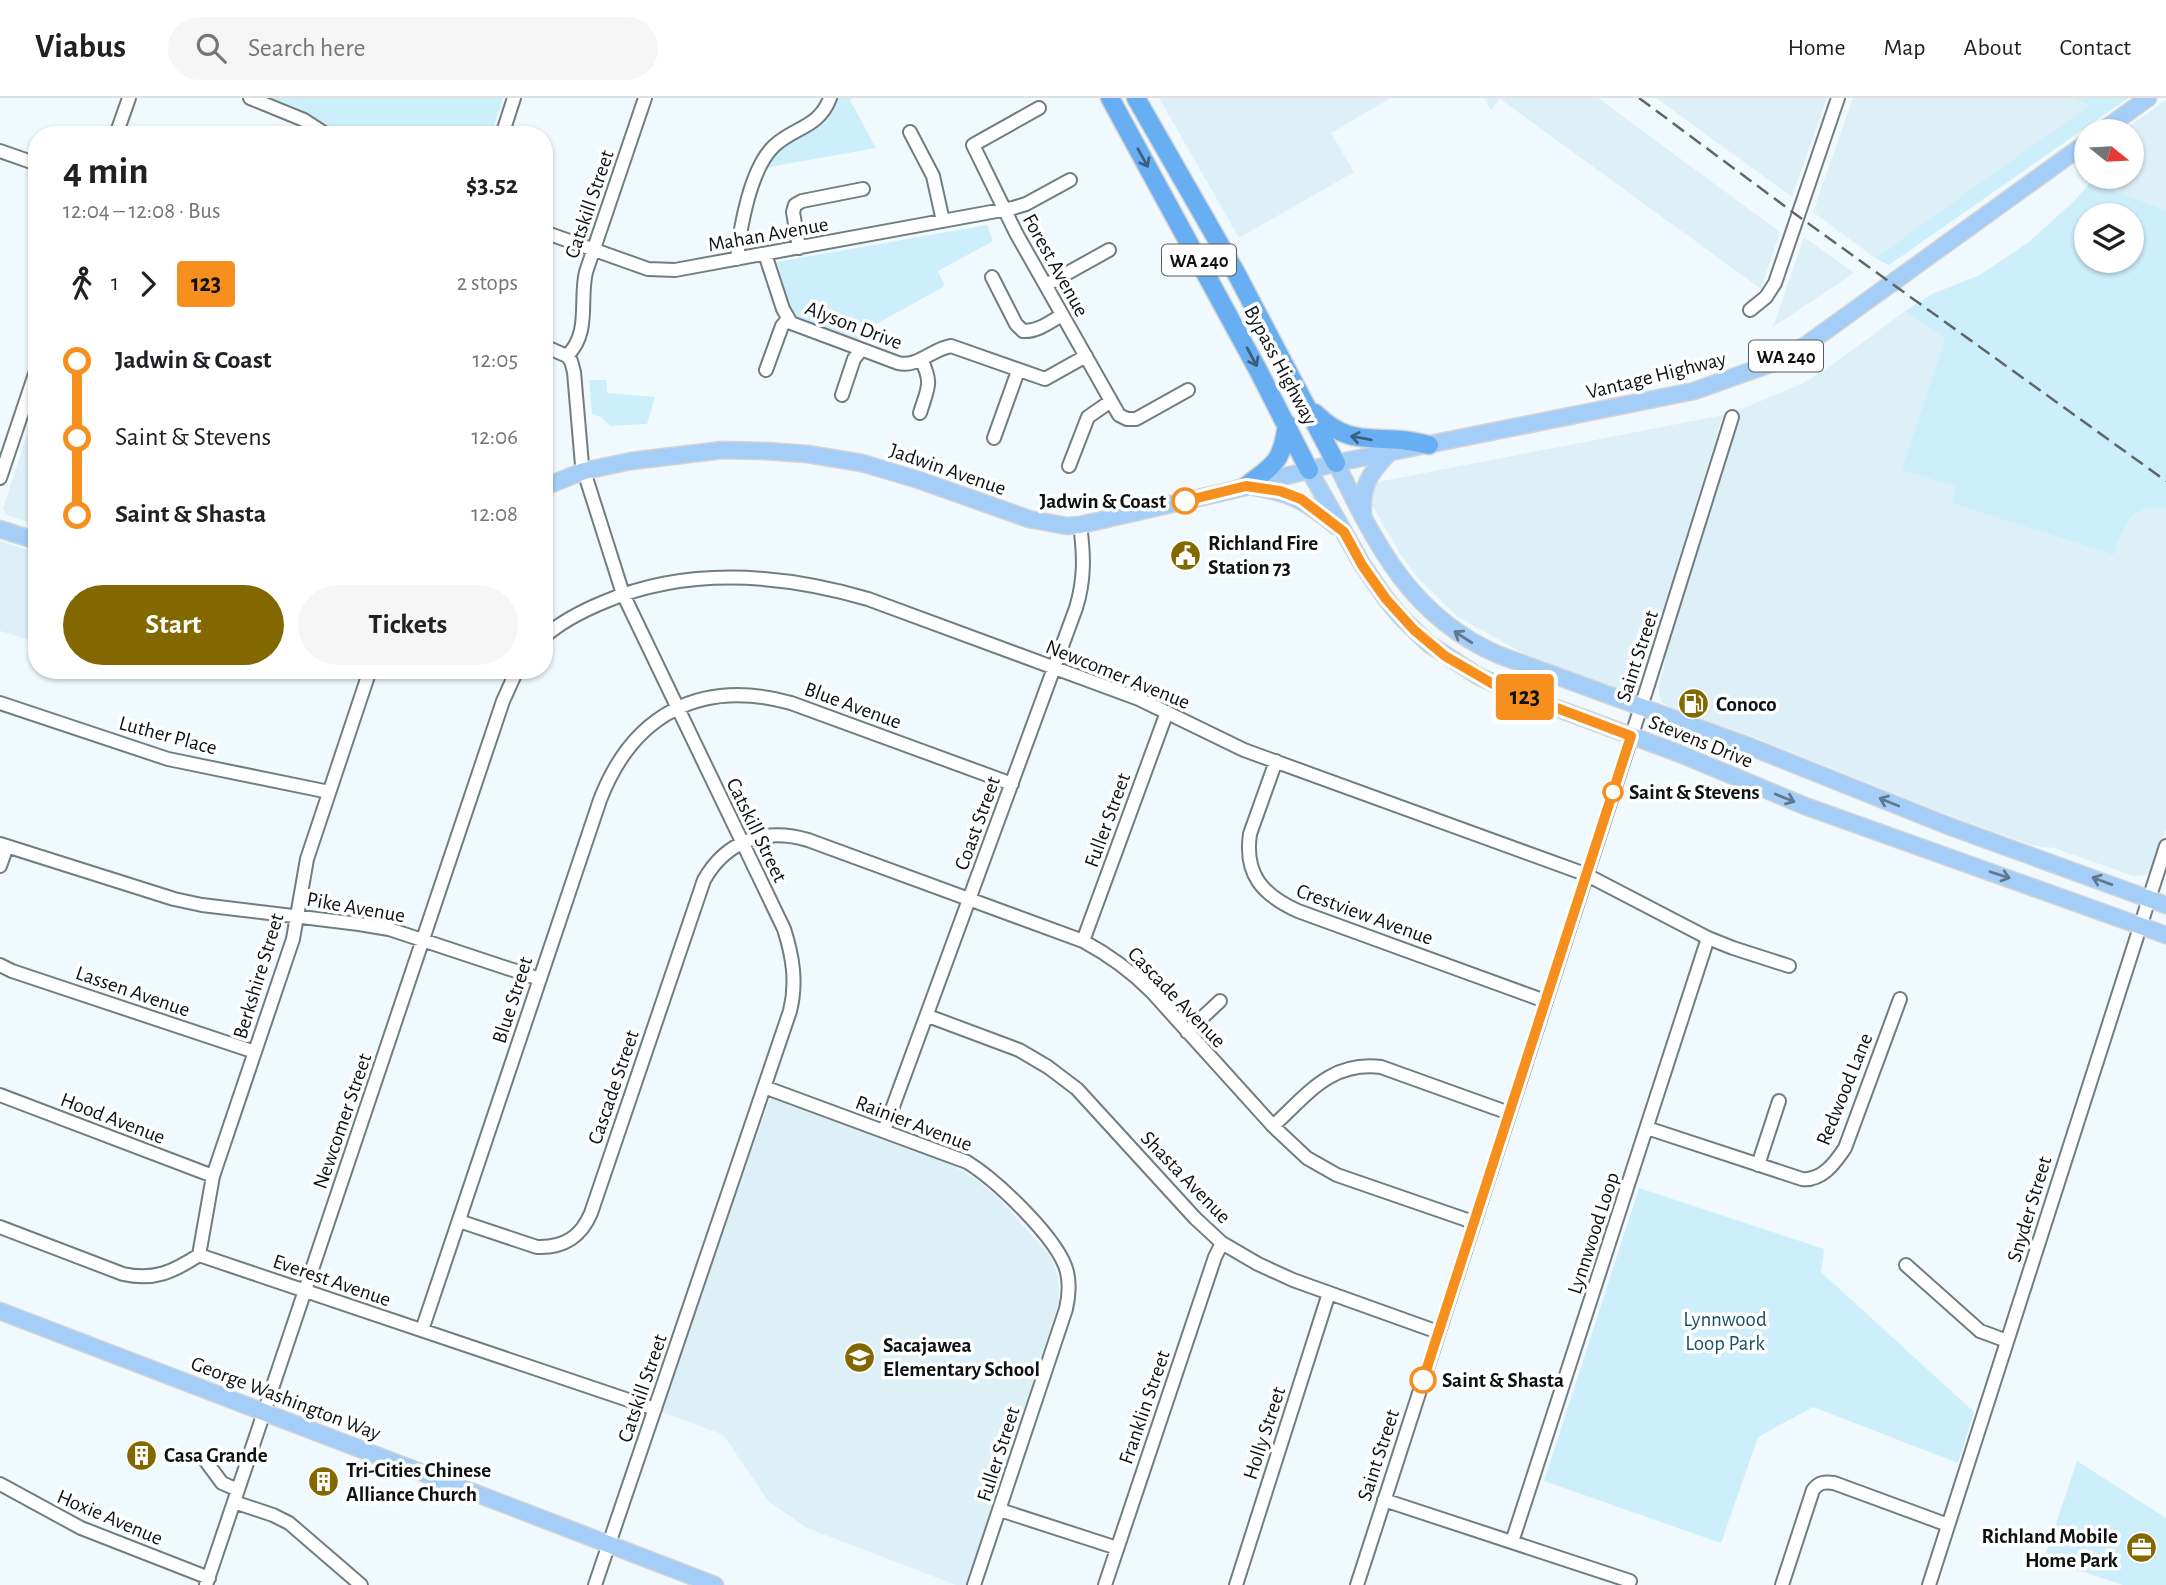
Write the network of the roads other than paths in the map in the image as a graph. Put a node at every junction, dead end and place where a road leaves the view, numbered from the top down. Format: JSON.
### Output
{"nodes":[{"id":1,"x":129,"y":98,"type":"edge"},
{"id":2,"x":514,"y":98,"type":"edge"},
{"id":3,"x":645,"y":98,"type":"edge"},
{"id":4,"x":830,"y":98,"type":"edge"},
{"id":5,"x":1110,"y":98,"type":"edge"},
{"id":6,"x":1136,"y":98,"type":"edge"},
{"id":7,"x":1838,"y":98,"type":"edge"},
{"id":8,"x":2148,"y":98,"type":"edge"},
{"id":9,"x":257,"y":99,"type":"edge"},
{"id":10,"x":1039,"y":108,"type":"dead end"},
{"id":11,"x":2119,"y":119,"type":"edge"},
{"id":12,"x":119,"y":126,"type":"edge"},
{"id":13,"x":313,"y":126,"type":"edge"},
{"id":14,"x":505,"y":126,"type":"edge"},
{"id":15,"x":910,"y":132,"type":"dead end"},
{"id":16,"x":0,"y":151,"type":"edge"},
{"id":17,"x":2074,"y":152,"type":"edge"},
{"id":18,"x":28,"y":161,"type":"edge"},
{"id":19,"x":1070,"y":180,"type":"dead end"},
{"id":20,"x":863,"y":189,"type":"dead end"},
{"id":21,"x":1004,"y":210,"type":"junction"},
{"id":22,"x":943,"y":221,"type":"junction"},
{"id":23,"x":553,"y":235,"type":"edge"},
{"id":24,"x":799,"y":247,"type":"junction"},
{"id":25,"x":594,"y":250,"type":"junction"},
{"id":26,"x":1109,"y":250,"type":"dead end"},
{"id":27,"x":765,"y":254,"type":"junction"},
{"id":28,"x":737,"y":259,"type":"junction"},
{"id":29,"x":992,"y":277,"type":"dead end"},
{"id":30,"x":1046,"y":285,"type":"junction"},
{"id":31,"x":1750,"y":310,"type":"dead end"},
{"id":32,"x":1062,"y":315,"type":"junction"},
{"id":33,"x":788,"y":319,"type":"junction"},
{"id":34,"x":553,"y":350,"type":"edge"},
{"id":35,"x":861,"y":350,"type":"junction"},
{"id":36,"x":567,"y":356,"type":"junction"},
{"id":37,"x":1086,"y":356,"type":"junction"},
{"id":38,"x":921,"y":359,"type":"junction"},
{"id":39,"x":766,"y":370,"type":"dead end"},
{"id":40,"x":1018,"y":371,"type":"junction"},
{"id":41,"x":1188,"y":390,"type":"dead end"},
{"id":42,"x":28,"y":395,"type":"edge"},
{"id":43,"x":842,"y":395,"type":"dead end"},
{"id":44,"x":1302,"y":400,"type":"junction"},
{"id":45,"x":1111,"y":401,"type":"junction"},
{"id":46,"x":919,"y":413,"type":"dead end"},
{"id":47,"x":1732,"y":416,"type":"dead end"},
{"id":48,"x":1287,"y":424,"type":"junction"},
{"id":49,"x":993,"y":438,"type":"dead end"},
{"id":50,"x":1429,"y":445,"type":"junction"},
{"id":51,"x":1388,"y":454,"type":"junction"},
{"id":52,"x":1336,"y":463,"type":"junction"},
{"id":53,"x":1069,"y":466,"type":"dead end"},
{"id":54,"x":1309,"y":470,"type":"junction"},
{"id":55,"x":584,"y":471,"type":"junction"},
{"id":56,"x":0,"y":478,"type":"edge"},
{"id":57,"x":553,"y":483,"type":"edge"},
{"id":58,"x":1246,"y":486,"type":"junction"},
{"id":59,"x":1363,"y":516,"type":"junction"},
{"id":60,"x":1080,"y":525,"type":"junction"},
{"id":61,"x":0,"y":529,"type":"edge"},
{"id":62,"x":1344,"y":532,"type":"junction"},
{"id":63,"x":28,"y":538,"type":"edge"},
{"id":64,"x":623,"y":594,"type":"junction"},
{"id":65,"x":553,"y":630,"type":"edge"},
{"id":66,"x":1054,"y":667,"type":"junction"},
{"id":67,"x":367,"y":679,"type":"edge"},
{"id":68,"x":513,"y":679,"type":"edge"},
{"id":69,"x":0,"y":703,"type":"edge"},
{"id":70,"x":1641,"y":707,"type":"junction"},
{"id":71,"x":678,"y":709,"type":"junction"},
{"id":72,"x":1167,"y":712,"type":"junction"},
{"id":73,"x":1631,"y":736,"type":"junction"},
{"id":74,"x":1276,"y":761,"type":"junction"},
{"id":75,"x":1012,"y":784,"type":"junction"},
{"id":76,"x":329,"y":792,"type":"junction"},
{"id":77,"x":742,"y":844,"type":"junction"},
{"id":78,"x":4,"y":845,"type":"edge"},
{"id":79,"x":2166,"y":846,"type":"edge"},
{"id":80,"x":0,"y":866,"type":"edge"},
{"id":81,"x":1585,"y":874,"type":"junction"},
{"id":82,"x":2148,"y":898,"type":"junction"},
{"id":83,"x":970,"y":900,"type":"junction"},
{"id":84,"x":2166,"y":905,"type":"edge"},
{"id":85,"x":298,"y":916,"type":"junction"},
{"id":86,"x":2140,"y":925,"type":"junction"},
{"id":87,"x":2166,"y":934,"type":"edge"},
{"id":88,"x":1708,"y":938,"type":"junction"},
{"id":89,"x":424,"y":940,"type":"junction"},
{"id":90,"x":1083,"y":941,"type":"junction"},
{"id":91,"x":0,"y":965,"type":"edge"},
{"id":92,"x":1789,"y":966,"type":"dead end"},
{"id":93,"x":540,"y":979,"type":"junction"},
{"id":94,"x":1899,"y":999,"type":"dead end"},
{"id":95,"x":1545,"y":1000,"type":"junction"},
{"id":96,"x":1220,"y":1001,"type":"dead end"},
{"id":97,"x":928,"y":1016,"type":"junction"},
{"id":98,"x":1187,"y":1032,"type":"junction"},
{"id":99,"x":255,"y":1052,"type":"junction"},
{"id":100,"x":764,"y":1087,"type":"junction"},
{"id":101,"x":0,"y":1095,"type":"edge"},
{"id":102,"x":1779,"y":1101,"type":"dead end"},
{"id":103,"x":1508,"y":1112,"type":"junction"},
{"id":104,"x":1273,"y":1126,"type":"junction"},
{"id":105,"x":1647,"y":1128,"type":"junction"},
{"id":106,"x":884,"y":1131,"type":"junction"},
{"id":107,"x":1758,"y":1165,"type":"junction"},
{"id":108,"x":213,"y":1176,"type":"junction"},
{"id":109,"x":459,"y":1221,"type":"junction"},
{"id":110,"x":1473,"y":1222,"type":"junction"},
{"id":111,"x":0,"y":1227,"type":"edge"},
{"id":112,"x":1222,"y":1243,"type":"junction"},
{"id":113,"x":199,"y":1255,"type":"junction"},
{"id":114,"x":1906,"y":1265,"type":"dead end"},
{"id":115,"x":304,"y":1292,"type":"junction"},
{"id":116,"x":1329,"y":1293,"type":"junction"},
{"id":117,"x":1069,"y":1295,"type":"joint"},
{"id":118,"x":0,"y":1311,"type":"edge"},
{"id":119,"x":422,"y":1330,"type":"junction"},
{"id":120,"x":1438,"y":1332,"type":"junction"},
{"id":121,"x":2007,"y":1341,"type":"junction"},
{"id":122,"x":655,"y":1409,"type":"junction"},
{"id":123,"x":264,"y":1412,"type":"junction"},
{"id":124,"x":205,"y":1460,"type":"dead end"},
{"id":125,"x":0,"y":1484,"type":"edge"},
{"id":126,"x":236,"y":1496,"type":"junction"},
{"id":127,"x":1384,"y":1500,"type":"junction"},
{"id":128,"x":999,"y":1510,"type":"junction"},
{"id":129,"x":1948,"y":1525,"type":"junction"},
{"id":130,"x":1512,"y":1542,"type":"junction"},
{"id":131,"x":610,"y":1545,"type":"junction"},
{"id":132,"x":1117,"y":1548,"type":"junction"},
{"id":133,"x":207,"y":1581,"type":"edge"},
{"id":134,"x":1630,"y":1581,"type":"dead end"},
{"id":135,"x":361,"y":1585,"type":"edge"},
{"id":136,"x":594,"y":1585,"type":"edge"},
{"id":137,"x":715,"y":1585,"type":"edge"},
{"id":138,"x":974,"y":1585,"type":"edge"},
{"id":139,"x":1105,"y":1585,"type":"edge"},
{"id":140,"x":1236,"y":1585,"type":"edge"},
{"id":141,"x":1357,"y":1585,"type":"edge"},
{"id":142,"x":1782,"y":1585,"type":"edge"},
{"id":143,"x":1929,"y":1585,"type":"edge"}],
"edges":[{"from":1,"to":12,"type":"street"},
{"from":2,"to":14,"type":"street"},
{"from":3,"to":25,"type":"street","name":"Catskill Street"},
{"from":4,"to":28,"type":"street"},
{"from":5,"to":48,"type":"highway","name":"Bypass Highway","number":"WA 240","one_way":true},
{"from":6,"to":44,"type":"highway","name":"Bypass Highway","number":"WA 240"},
{"from":7,"to":31,"type":"street"},
{"from":8,"to":11,"type":"main road"},
{"from":9,"to":13,"type":"street"},
{"from":10,"to":21,"type":"street","name":"Forest Avenue"},
{"from":15,"to":22,"type":"street"},
{"from":16,"to":18,"type":"street"},
{"from":17,"to":50,"type":"main road","name":"Vantage Highway","number":"WA 240"},
{"from":19,"to":21,"type":"street","name":"Mahan Avenue"},
{"from":20,"to":24,"type":"street"},
{"from":21,"to":22,"type":"street","name":"Mahan Avenue"},
{"from":21,"to":30,"type":"street","name":"Forest Avenue"},
{"from":22,"to":24,"type":"street","name":"Mahan Avenue"},
{"from":23,"to":25,"type":"street","name":"Mahan Avenue"},
{"from":24,"to":27,"type":"street","name":"Mahan Avenue"},
{"from":25,"to":28,"type":"street","name":"Mahan Avenue"},
{"from":25,"to":36,"type":"street","name":"Catskill Street"},
{"from":26,"to":30,"type":"street"},
{"from":27,"to":28,"type":"street","name":"Mahan Avenue"},
{"from":27,"to":33,"type":"street","name":"Alyson Drive"},
{"from":29,"to":32,"type":"street"},
{"from":30,"to":32,"type":"street","name":"Forest Avenue"},
{"from":32,"to":37,"type":"street","name":"Forest Avenue"},
{"from":33,"to":35,"type":"street","name":"Alyson Drive"},
{"from":33,"to":39,"type":"street"},
{"from":34,"to":36,"type":"street"},
{"from":35,"to":38,"type":"street","name":"Alyson Drive"},
{"from":35,"to":43,"type":"street"},
{"from":36,"to":55,"type":"street","name":"Catskill Street"},
{"from":37,"to":40,"type":"street","name":"Alyson Drive"},
{"from":37,"to":45,"type":"street","name":"Forest Avenue"},
{"from":38,"to":40,"type":"street","name":"Alyson Drive"},
{"from":38,"to":46,"type":"street"},
{"from":40,"to":49,"type":"street"},
{"from":41,"to":45,"type":"street"},
{"from":42,"to":56,"type":"street"},
{"from":50,"to":44,"type":"highway","number":"WA 240","one_way":true},
{"from":44,"to":52,"type":"highway","name":"Bypass Highway"},
{"from":45,"to":53,"type":"street"},
{"from":47,"to":70,"type":"street","name":"Saint Street"},
{"from":48,"to":54,"type":"highway","name":"Bypass Highway","number":"WA 240"},
{"from":48,"to":58,"type":"highway"},
{"from":50,"to":51,"type":"main road","name":"Vantage Highway","number":"WA 240"},
{"from":51,"to":52,"type":"main road","name":"Vantage Highway","number":"WA 240"},
{"from":51,"to":59,"type":"main road"},
{"from":52,"to":54,"type":"main road","name":"Jadwin Avenue","number":"WA 240"},
{"from":52,"to":59,"type":"main road","name":"Stevens Drive"},
{"from":54,"to":58,"type":"main road","name":"Jadwin Avenue"},
{"from":54,"to":62,"type":"main road","name":"Stevens Drive"},
{"from":55,"to":57,"type":"main road","name":"Jadwin Avenue"},
{"from":55,"to":60,"type":"main road","name":"Jadwin Avenue"},
{"from":55,"to":64,"type":"street","name":"Catskill Street"},
{"from":58,"to":60,"type":"main road","name":"Jadwin Avenue"},
{"from":58,"to":62,"type":"main road"},
{"from":70,"to":59,"type":"main road","name":"Stevens Drive","one_way":true},
{"from":60,"to":66,"type":"street","name":"Coast Street"},
{"from":61,"to":63,"type":"main road"},
{"from":62,"to":73,"type":"main road","name":"Stevens Drive"},
{"from":64,"to":65,"type":"street"},
{"from":64,"to":66,"type":"street","name":"Newcomer Avenue"},
{"from":64,"to":71,"type":"street","name":"Catskill Street"},
{"from":66,"to":72,"type":"street","name":"Newcomer Avenue"},
{"from":66,"to":75,"type":"street","name":"Coast Street"},
{"from":67,"to":76,"type":"street","name":"Berkshire Street"},
{"from":68,"to":89,"type":"street","name":"Newcomer Street"},
{"from":69,"to":76,"type":"street","name":"Luther Place"},
{"from":70,"to":73,"type":"street","name":"Saint Street"},
{"from":82,"to":70,"type":"main road","name":"Stevens Drive","one_way":true},
{"from":71,"to":75,"type":"street","name":"Blue Avenue"},
{"from":71,"to":77,"type":"street","name":"Catskill Street"},
{"from":71,"to":93,"type":"street","name":"Blue Street"},
{"from":72,"to":74,"type":"street","name":"Newcomer Avenue"},
{"from":72,"to":90,"type":"street","name":"Fuller Street"},
{"from":73,"to":81,"type":"street","name":"Saint Street"},
{"from":73,"to":86,"type":"main road","name":"Stevens Drive","one_way":true},
{"from":74,"to":81,"type":"street","name":"Newcomer Avenue"},
{"from":74,"to":95,"type":"street","name":"Crestview Avenue"},
{"from":75,"to":83,"type":"street","name":"Coast Street"},
{"from":76,"to":85,"type":"street","name":"Berkshire Street"},
{"from":77,"to":83,"type":"street","name":"Cascade Avenue"},
{"from":77,"to":100,"type":"street","name":"Catskill Street"},
{"from":77,"to":109,"type":"street","name":"Cascade Street"},
{"from":78,"to":80,"type":"street"},
{"from":78,"to":85,"type":"street","name":"Pike Avenue"},
{"from":79,"to":82,"type":"street","name":"Snyder Street"},
{"from":81,"to":88,"type":"street"},
{"from":81,"to":95,"type":"street","name":"Saint Street"},
{"from":82,"to":84,"type":"main road","name":"Stevens Drive"},
{"from":82,"to":86,"type":"street","name":"Snyder Street"},
{"from":83,"to":90,"type":"street","name":"Cascade Avenue"},
{"from":83,"to":97,"type":"street","name":"Coast Street"},
{"from":85,"to":89,"type":"street","name":"Pike Avenue"},
{"from":85,"to":99,"type":"street","name":"Berkshire Street"},
{"from":86,"to":87,"type":"main road","name":"Stevens Drive"},
{"from":86,"to":121,"type":"street","name":"Snyder Street"},
{"from":88,"to":92,"type":"street"},
{"from":88,"to":105,"type":"street","name":"Lynnwood Loop"},
{"from":89,"to":93,"type":"street","name":"Pike Avenue"},
{"from":89,"to":115,"type":"street","name":"Newcomer Street"},
{"from":90,"to":98,"type":"street","name":"Cascade Avenue"},
{"from":91,"to":99,"type":"street","name":"Lassen Avenue"},
{"from":93,"to":109,"type":"street","name":"Blue Street"},
{"from":94,"to":107,"type":"street","name":"Redwood Lane"},
{"from":95,"to":103,"type":"street","name":"Saint Street"},
{"from":96,"to":98,"type":"street"},
{"from":97,"to":106,"type":"street","name":"Coast Street"},
{"from":97,"to":112,"type":"street","name":"Shasta Avenue"},
{"from":98,"to":104,"type":"street","name":"Cascade Avenue"},
{"from":99,"to":108,"type":"street","name":"Berkshire Street"},
{"from":100,"to":106,"type":"street","name":"Rainier Avenue"},
{"from":100,"to":122,"type":"street","name":"Catskill Street"},
{"from":101,"to":108,"type":"street","name":"Hood Avenue"},
{"from":102,"to":107,"type":"street"},
{"from":103,"to":104,"type":"street"},
{"from":103,"to":110,"type":"street","name":"Saint Street"},
{"from":104,"to":110,"type":"street","name":"Cascade Avenue"},
{"from":105,"to":107,"type":"street","name":"Redwood Lane"},
{"from":105,"to":130,"type":"street","name":"Lynnwood Loop"},
{"from":106,"to":117,"type":"street","name":"Rainier Avenue"},
{"from":108,"to":113,"type":"street","name":"Berkshire Street"},
{"from":109,"to":119,"type":"street","name":"Blue Street"},
{"from":110,"to":120,"type":"street","name":"Saint Street"},
{"from":111,"to":113,"type":"street"},
{"from":112,"to":116,"type":"street","name":"Shasta Avenue"},
{"from":112,"to":132,"type":"street","name":"Franklin Street"},
{"from":113,"to":115,"type":"street","name":"Everest Avenue"},
{"from":114,"to":121,"type":"street"},
{"from":115,"to":119,"type":"street","name":"Everest Avenue"},
{"from":115,"to":123,"type":"street","name":"Newcomer Street"},
{"from":116,"to":120,"type":"street","name":"Shasta Avenue"},
{"from":116,"to":140,"type":"street","name":"Holly Street"},
{"from":117,"to":128,"type":"street","name":"Fuller Street"},
{"from":118,"to":123,"type":"main road","name":"George Washington Way"},
{"from":119,"to":122,"type":"street","name":"Everest Avenue"},
{"from":120,"to":127,"type":"street","name":"Saint Street"},
{"from":121,"to":129,"type":"street","name":"Snyder Street"},
{"from":122,"to":131,"type":"street","name":"Catskill Street"},
{"from":123,"to":126,"type":"street","name":"Newcomer Street"},
{"from":123,"to":131,"type":"main road","name":"George Washington Way"},
{"from":124,"to":126,"type":"street"},
{"from":125,"to":133,"type":"street","name":"Hoxie Avenue"},
{"from":126,"to":133,"type":"street","name":"Newcomer Street"},
{"from":126,"to":135,"type":"street"},
{"from":127,"to":130,"type":"street"},
{"from":127,"to":141,"type":"street","name":"Saint Street"},
{"from":128,"to":132,"type":"street"},
{"from":128,"to":138,"type":"street","name":"Fuller Street"},
{"from":129,"to":142,"type":"street"},
{"from":129,"to":143,"type":"street","name":"Snyder Street"},
{"from":130,"to":134,"type":"street"},
{"from":131,"to":136,"type":"street","name":"Catskill Street"},
{"from":131,"to":137,"type":"main road","name":"George Washington Way"},
{"from":132,"to":139,"type":"street","name":"Franklin Street"}]}
